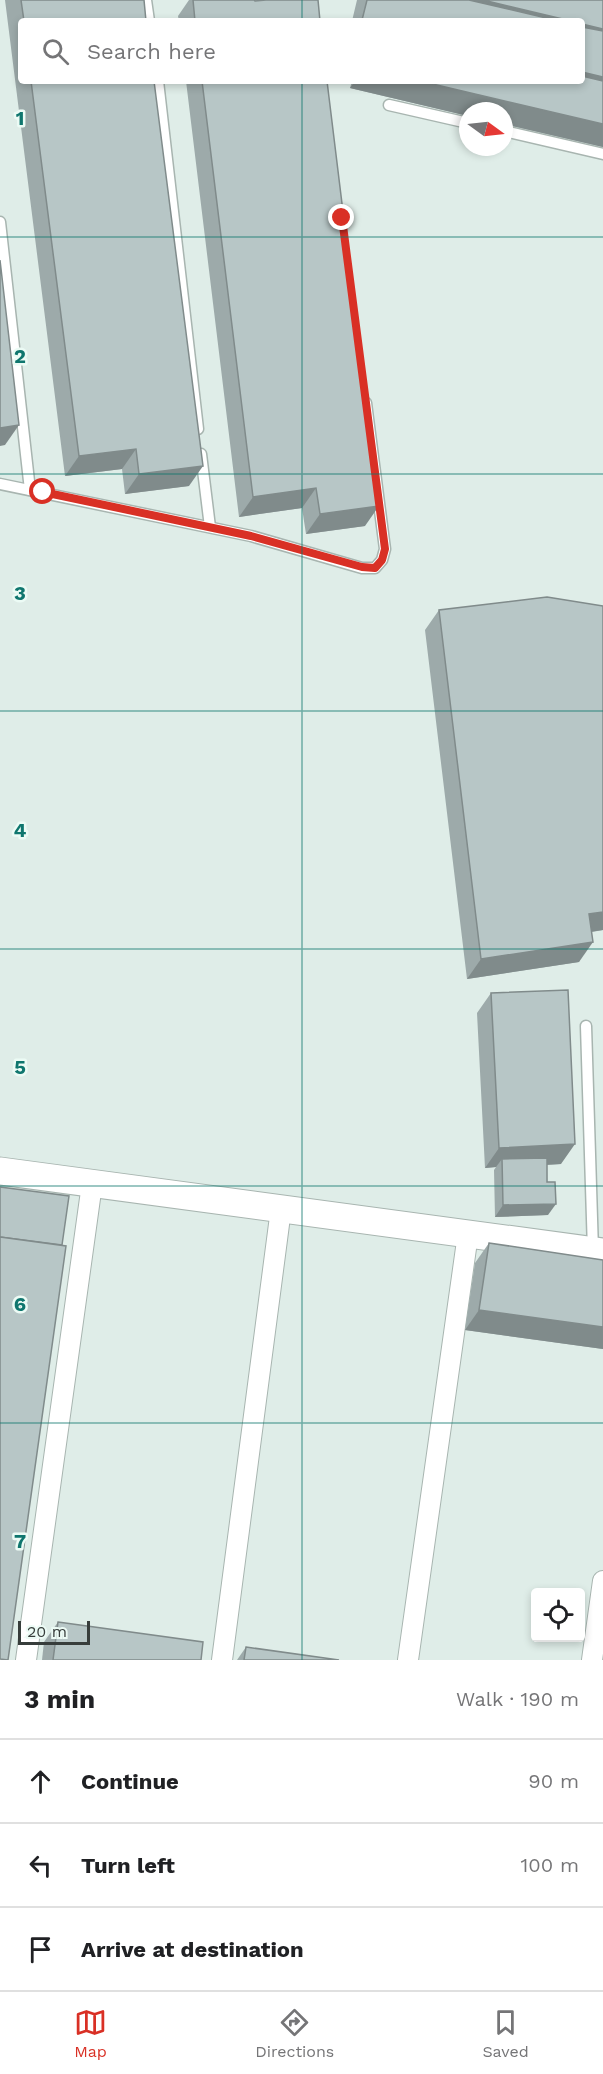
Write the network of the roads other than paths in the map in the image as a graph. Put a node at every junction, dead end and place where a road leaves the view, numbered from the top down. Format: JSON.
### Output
{"nodes":[{"id":1,"x":146,"y":0,"type":"edge"},
{"id":2,"x":149,"y":18,"type":"edge"},
{"id":3,"x":158,"y":84,"type":"edge"},
{"id":4,"x":390,"y":105,"type":"dead end"},
{"id":5,"x":459,"y":121,"type":"edge"},
{"id":6,"x":513,"y":133,"type":"edge"},
{"id":7,"x":603,"y":154,"type":"edge"},
{"id":8,"x":0,"y":222,"type":"edge"},
{"id":9,"x":365,"y":391,"type":"edge"},
{"id":10,"x":0,"y":484,"type":"edge"},
{"id":11,"x":30,"y":490,"type":"junction"},
{"id":12,"x":210,"y":527,"type":"junction"},
{"id":13,"x":586,"y":1026,"type":"dead end"},
{"id":14,"x":0,"y":1172,"type":"edge"},
{"id":15,"x":92,"y":1184,"type":"junction"},
{"id":16,"x":280,"y":1209,"type":"junction"},
{"id":17,"x":468,"y":1234,"type":"junction"},
{"id":18,"x":598,"y":1252,"type":"edge"},
{"id":19,"x":603,"y":1581,"type":"edge"},
{"id":20,"x":26,"y":1660,"type":"edge"},
{"id":21,"x":222,"y":1660,"type":"edge"},
{"id":22,"x":408,"y":1660,"type":"edge"},
{"id":23,"x":592,"y":1660,"type":"edge"}],
"edges":[{"from":1,"to":2,"type":"lane"},
{"from":3,"to":12,"type":"lane"},
{"from":4,"to":5,"type":"lane"},
{"from":6,"to":7,"type":"lane"},
{"from":8,"to":11,"type":"lane"},
{"from":9,"to":12,"type":"lane"},
{"from":10,"to":11,"type":"lane"},
{"from":11,"to":12,"type":"lane"},
{"from":13,"to":18,"type":"lane"},
{"from":14,"to":15,"type":"street"},
{"from":15,"to":16,"type":"street"},
{"from":15,"to":20,"type":"street"},
{"from":16,"to":17,"type":"street"},
{"from":16,"to":21,"type":"street"},
{"from":17,"to":18,"type":"street"},
{"from":17,"to":22,"type":"street"},
{"from":19,"to":23,"type":"street"}]}
